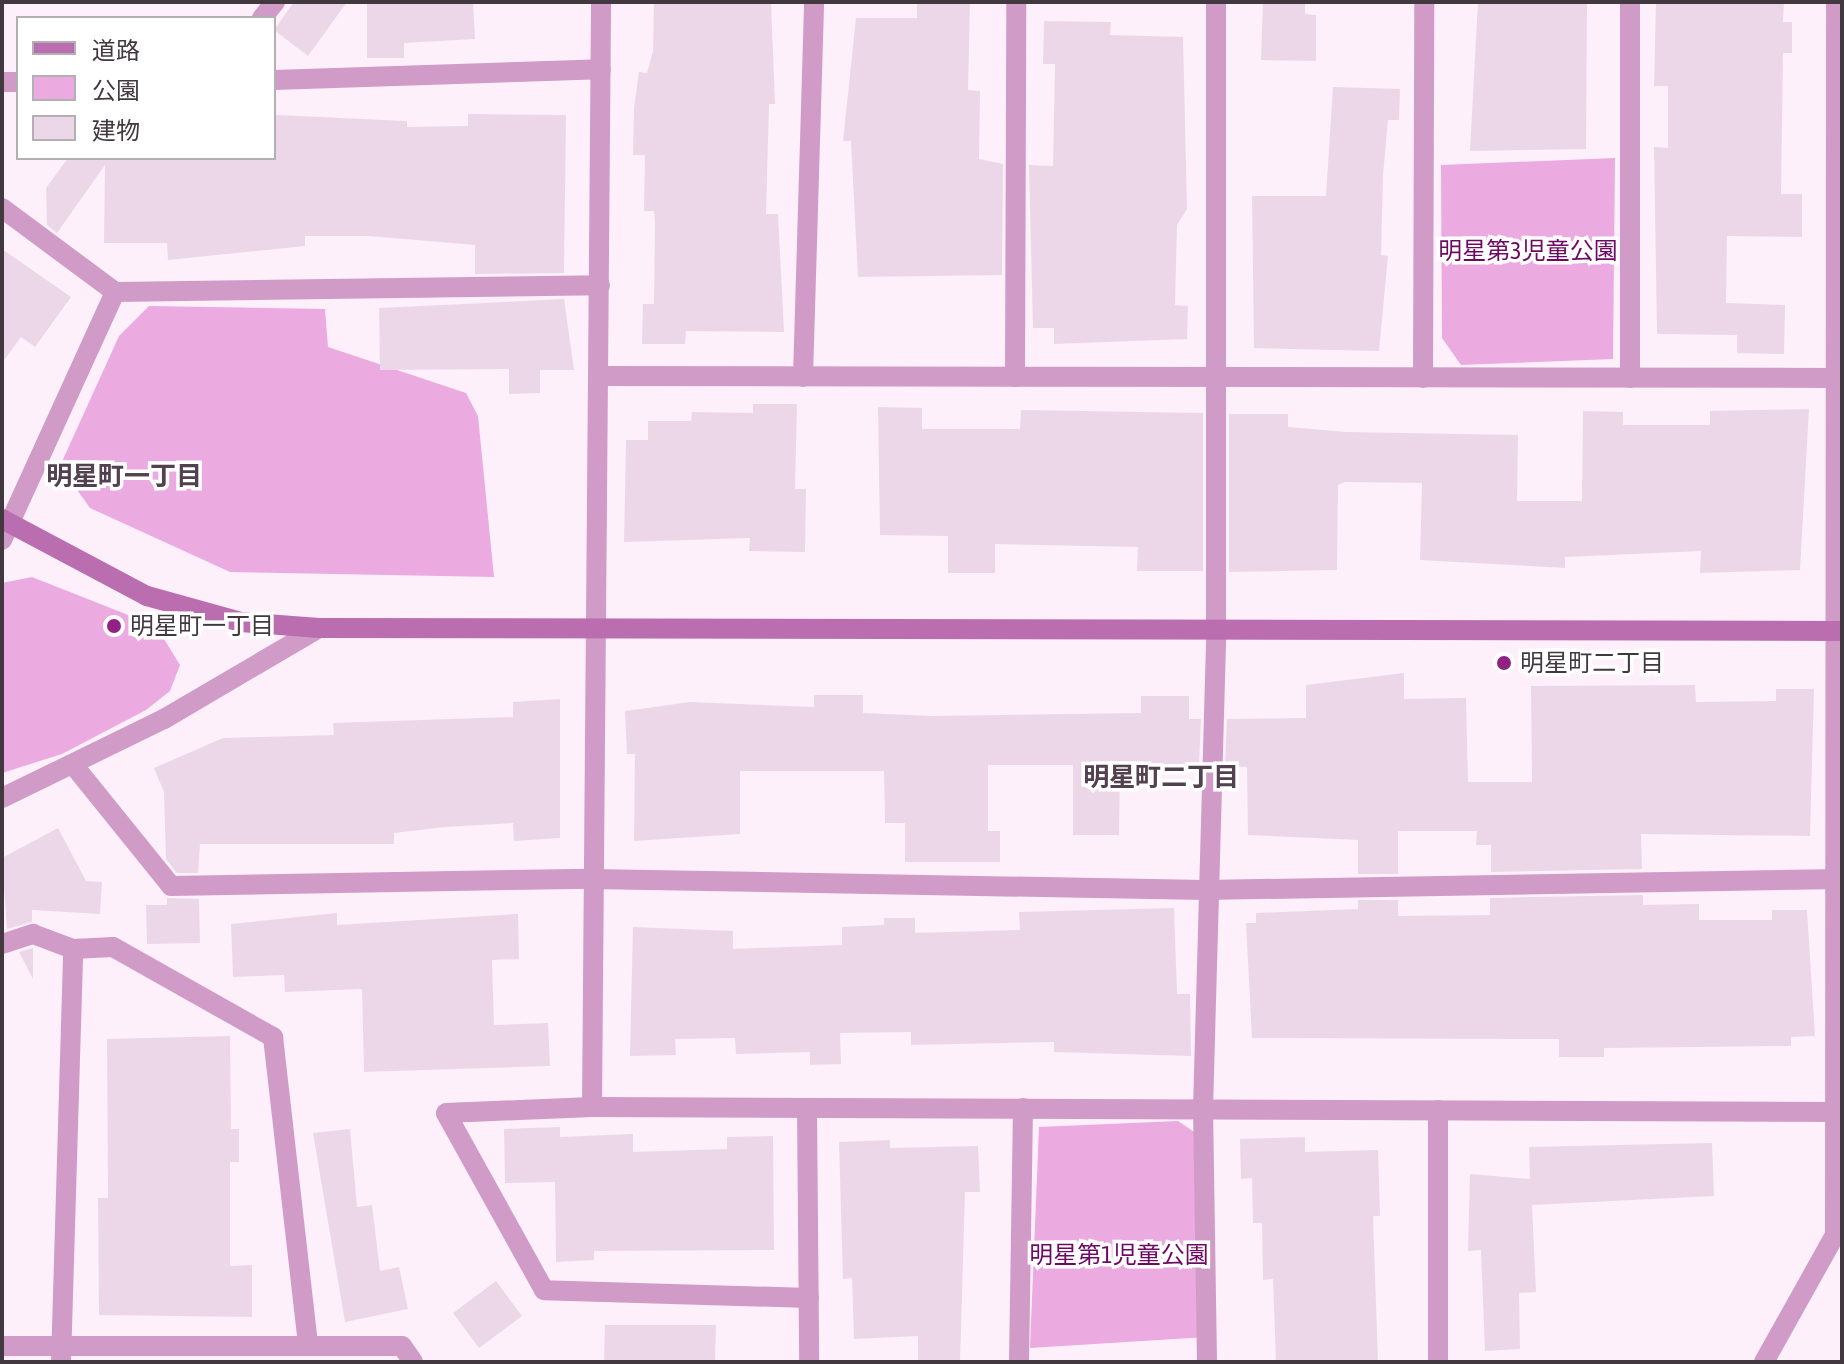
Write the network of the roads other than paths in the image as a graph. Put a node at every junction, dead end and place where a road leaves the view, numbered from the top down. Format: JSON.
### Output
{"nodes":[{"id":1,"x":601,"y":2,"type":"edge"},
{"id":2,"x":814,"y":2,"type":"edge"},
{"id":3,"x":1016,"y":2,"type":"edge"},
{"id":4,"x":1216,"y":2,"type":"edge"},
{"id":5,"x":1424,"y":2,"type":"edge"},
{"id":6,"x":1630,"y":2,"type":"edge"},
{"id":7,"x":1836,"y":2,"type":"edge"},
{"id":8,"x":601,"y":69,"type":"junction"},
{"id":9,"x":276,"y":80,"type":"edge"},
{"id":10,"x":2,"y":208,"type":"edge"},
{"id":11,"x":600,"y":285,"type":"junction"},
{"id":12,"x":115,"y":292,"type":"junction"},
{"id":13,"x":600,"y":376,"type":"junction"},
{"id":14,"x":803,"y":377,"type":"junction"},
{"id":15,"x":1015,"y":377,"type":"junction"},
{"id":16,"x":1217,"y":378,"type":"junction"},
{"id":17,"x":1423,"y":378,"type":"junction"},
{"id":18,"x":1630,"y":378,"type":"junction"},
{"id":19,"x":1838,"y":378,"type":"edge"},
{"id":20,"x":5,"y":528,"type":"edge"},
{"id":21,"x":593,"y":626,"type":"junction"},
{"id":22,"x":319,"y":628,"type":"junction"},
{"id":23,"x":1837,"y":631,"type":"edge"},
{"id":24,"x":1216,"y":634,"type":"junction"},
{"id":25,"x":75,"y":767,"type":"junction"},
{"id":26,"x":2,"y":798,"type":"edge"},
{"id":27,"x":592,"y":879,"type":"junction"},
{"id":28,"x":1838,"y":879,"type":"edge"},
{"id":29,"x":1205,"y":890,"type":"junction"},
{"id":30,"x":2,"y":944,"type":"edge"},
{"id":31,"x":73,"y":949,"type":"junction"},
{"id":32,"x":592,"y":1107,"type":"junction"},
{"id":33,"x":807,"y":1108,"type":"junction"},
{"id":34,"x":1023,"y":1108,"type":"junction"},
{"id":35,"x":1203,"y":1109,"type":"junction"},
{"id":36,"x":1438,"y":1110,"type":"junction"},
{"id":37,"x":1840,"y":1112,"type":"edge"},
{"id":38,"x":809,"y":1298,"type":"junction"},
{"id":39,"x":2,"y":1346,"type":"edge"},
{"id":40,"x":308,"y":1346,"type":"junction"},
{"id":41,"x":61,"y":1354,"type":"edge"},
{"id":42,"x":413,"y":1362,"type":"edge"},
{"id":43,"x":809,"y":1362,"type":"edge"},
{"id":44,"x":1019,"y":1362,"type":"edge"},
{"id":45,"x":1207,"y":1362,"type":"edge"},
{"id":46,"x":1438,"y":1362,"type":"edge"},
{"id":47,"x":1764,"y":1362,"type":"edge"}],
"edges":[{"from":1,"to":8,"type":"street"},
{"from":2,"to":14,"type":"street"},
{"from":3,"to":15,"type":"street"},
{"from":4,"to":16,"type":"street"},
{"from":5,"to":17,"type":"street"},
{"from":6,"to":18,"type":"street"},
{"from":7,"to":19,"type":"street"},
{"from":8,"to":9,"type":"street"},
{"from":8,"to":11,"type":"street"},
{"from":10,"to":12,"type":"street"},
{"from":11,"to":12,"type":"street"},
{"from":11,"to":13,"type":"street"},
{"from":12,"to":20,"type":"street"},
{"from":13,"to":14,"type":"street"},
{"from":13,"to":21,"type":"street"},
{"from":14,"to":15,"type":"street"},
{"from":15,"to":16,"type":"street"},
{"from":16,"to":17,"type":"street"},
{"from":16,"to":24,"type":"street"},
{"from":17,"to":18,"type":"street"},
{"from":18,"to":19,"type":"street"},
{"from":19,"to":23,"type":"street"},
{"from":20,"to":22,"type":"street"},
{"from":21,"to":22,"type":"street"},
{"from":21,"to":24,"type":"street"},
{"from":21,"to":27,"type":"street"},
{"from":22,"to":25,"type":"street"},
{"from":23,"to":24,"type":"street"},
{"from":23,"to":28,"type":"street"},
{"from":24,"to":29,"type":"street"},
{"from":25,"to":26,"type":"street"},
{"from":25,"to":27,"type":"street"},
{"from":27,"to":29,"type":"street"},
{"from":27,"to":32,"type":"street"},
{"from":28,"to":29,"type":"street"},
{"from":28,"to":37,"type":"street"},
{"from":29,"to":35,"type":"street"},
{"from":30,"to":31,"type":"street"},
{"from":31,"to":40,"type":"street"},
{"from":31,"to":41,"type":"street"},
{"from":32,"to":33,"type":"street"},
{"from":32,"to":38,"type":"street"},
{"from":33,"to":34,"type":"street"},
{"from":33,"to":38,"type":"street"},
{"from":34,"to":35,"type":"street"},
{"from":34,"to":44,"type":"street"},
{"from":35,"to":36,"type":"street"},
{"from":35,"to":45,"type":"street"},
{"from":36,"to":37,"type":"street"},
{"from":36,"to":46,"type":"street"},
{"from":37,"to":47,"type":"street"},
{"from":38,"to":43,"type":"street"},
{"from":39,"to":41,"type":"street"},
{"from":40,"to":41,"type":"street"},
{"from":40,"to":42,"type":"street"}]}
